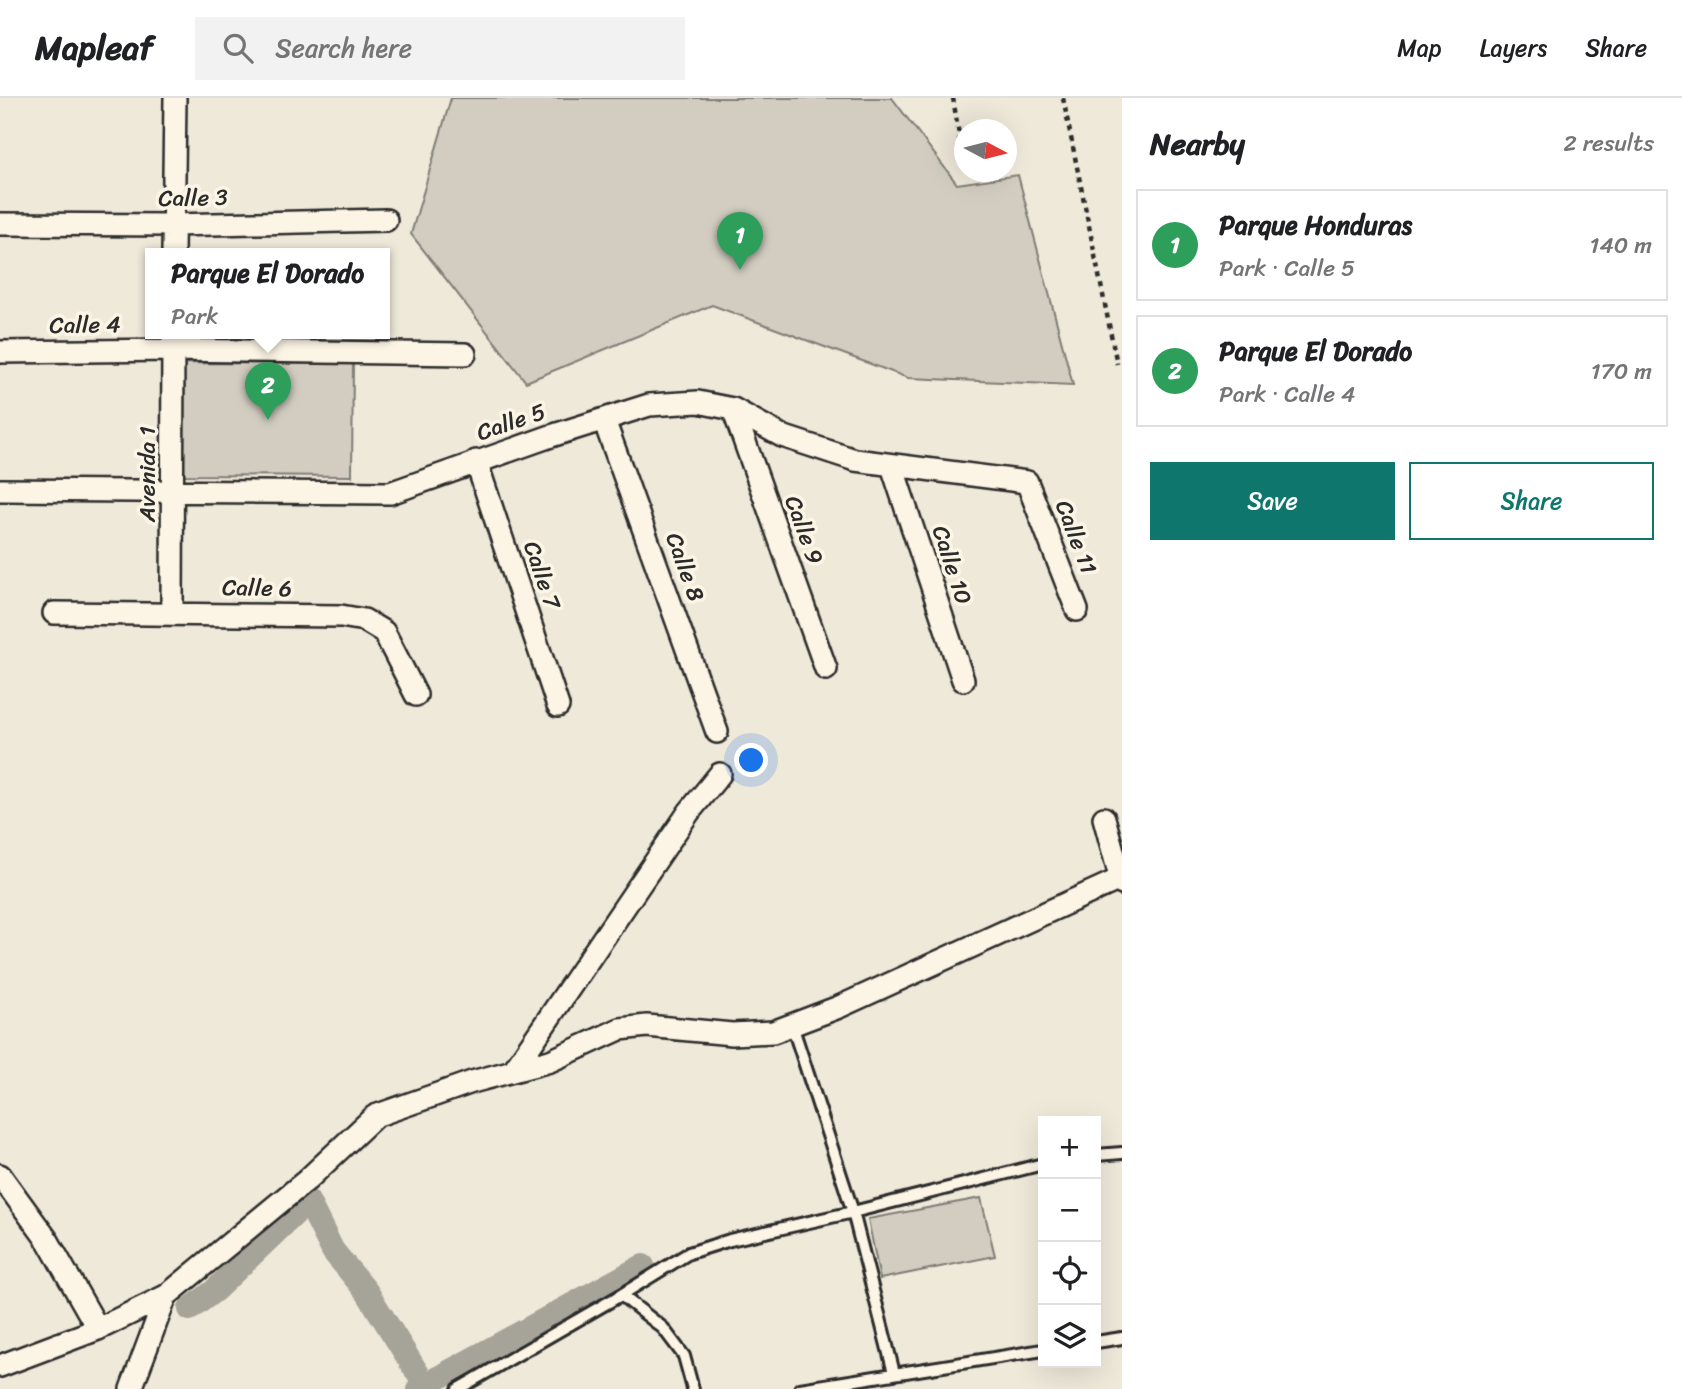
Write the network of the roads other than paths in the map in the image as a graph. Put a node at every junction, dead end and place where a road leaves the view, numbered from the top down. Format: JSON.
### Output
{"nodes":[{"id":1,"x":175,"y":98,"type":"edge"},
{"id":2,"x":386,"y":220,"type":"dead end"},
{"id":3,"x":0,"y":225,"type":"edge"},
{"id":4,"x":173,"y":225,"type":"junction"},
{"id":5,"x":173,"y":248,"type":"edge"},
{"id":6,"x":173,"y":342,"type":"edge"},
{"id":7,"x":0,"y":352,"type":"edge"},
{"id":8,"x":465,"y":354,"type":"dead end"},
{"id":9,"x":733,"y":409,"type":"junction"},
{"id":10,"x":604,"y":420,"type":"junction"},
{"id":11,"x":476,"y":461,"type":"junction"},
{"id":12,"x":892,"y":466,"type":"junction"},
{"id":13,"x":1027,"y":482,"type":"joint"},
{"id":14,"x":0,"y":489,"type":"edge"},
{"id":15,"x":173,"y":491,"type":"junction"},
{"id":16,"x":1077,"y":610,"type":"dead end"},
{"id":17,"x":54,"y":613,"type":"dead end"},
{"id":18,"x":172,"y":613,"type":"junction"},
{"id":19,"x":826,"y":669,"type":"dead end"},
{"id":20,"x":963,"y":680,"type":"dead end"},
{"id":21,"x":416,"y":695,"type":"dead end"},
{"id":22,"x":558,"y":706,"type":"dead end"},
{"id":23,"x":717,"y":732,"type":"dead end"},
{"id":24,"x":720,"y":774,"type":"dead end"},
{"id":25,"x":1104,"y":818,"type":"dead end"},
{"id":26,"x":1121,"y":880,"type":"edge"},
{"id":27,"x":792,"y":1025,"type":"junction"},
{"id":28,"x":513,"y":1071,"type":"junction"},
{"id":29,"x":1122,"y":1153,"type":"edge"},
{"id":30,"x":1101,"y":1155,"type":"edge"},
{"id":31,"x":1038,"y":1165,"type":"edge"},
{"id":32,"x":0,"y":1175,"type":"edge"},
{"id":33,"x":853,"y":1212,"type":"junction"},
{"id":34,"x":621,"y":1295,"type":"junction"},
{"id":35,"x":166,"y":1296,"type":"junction"},
{"id":36,"x":98,"y":1329,"type":"junction"},
{"id":37,"x":1122,"y":1338,"type":"edge"},
{"id":38,"x":1101,"y":1341,"type":"edge"},
{"id":39,"x":1038,"y":1351,"type":"edge"},
{"id":40,"x":0,"y":1366,"type":"edge"},
{"id":41,"x":894,"y":1373,"type":"junction"},
{"id":42,"x":131,"y":1389,"type":"edge"},
{"id":43,"x":458,"y":1389,"type":"edge"},
{"id":44,"x":693,"y":1389,"type":"edge"},
{"id":45,"x":800,"y":1389,"type":"edge"}],
"edges":[{"from":1,"to":4,"type":"street"},
{"from":2,"to":4,"type":"street","name":"Calle 3"},
{"from":3,"to":4,"type":"street","name":"Calle 3"},
{"from":4,"to":5,"type":"street"},
{"from":6,"to":7,"type":"street","name":"Calle 4"},
{"from":6,"to":8,"type":"street","name":"Calle 4"},
{"from":6,"to":15,"type":"street","name":"Avenida 1"},
{"from":9,"to":10,"type":"street","name":"Calle 5"},
{"from":9,"to":12,"type":"street","name":"Calle 5"},
{"from":9,"to":19,"type":"street","name":"Calle 9"},
{"from":10,"to":11,"type":"street","name":"Calle 5"},
{"from":10,"to":23,"type":"street","name":"Calle 8"},
{"from":11,"to":15,"type":"street","name":"Calle 5"},
{"from":11,"to":22,"type":"street","name":"Calle 7"},
{"from":12,"to":13,"type":"street","name":"Calle 5"},
{"from":12,"to":20,"type":"street","name":"Calle 10"},
{"from":13,"to":16,"type":"street","name":"Calle 11"},
{"from":14,"to":15,"type":"street","name":"Calle 5"},
{"from":15,"to":18,"type":"street","name":"Avenida 1"},
{"from":17,"to":18,"type":"street","name":"Calle 6"},
{"from":18,"to":21,"type":"street","name":"Calle 6"},
{"from":24,"to":28,"type":"street"},
{"from":25,"to":26,"type":"street"},
{"from":26,"to":27,"type":"street"},
{"from":27,"to":28,"type":"street"},
{"from":27,"to":33,"type":"lane"},
{"from":28,"to":35,"type":"street"},
{"from":29,"to":30,"type":"lane"},
{"from":31,"to":33,"type":"lane"},
{"from":32,"to":36,"type":"street"},
{"from":33,"to":34,"type":"lane"},
{"from":33,"to":41,"type":"lane"},
{"from":34,"to":43,"type":"lane"},
{"from":34,"to":44,"type":"lane"},
{"from":35,"to":36,"type":"street"},
{"from":35,"to":42,"type":"street"},
{"from":36,"to":40,"type":"street"},
{"from":37,"to":38,"type":"lane"},
{"from":39,"to":41,"type":"lane"},
{"from":41,"to":45,"type":"lane"}]}
